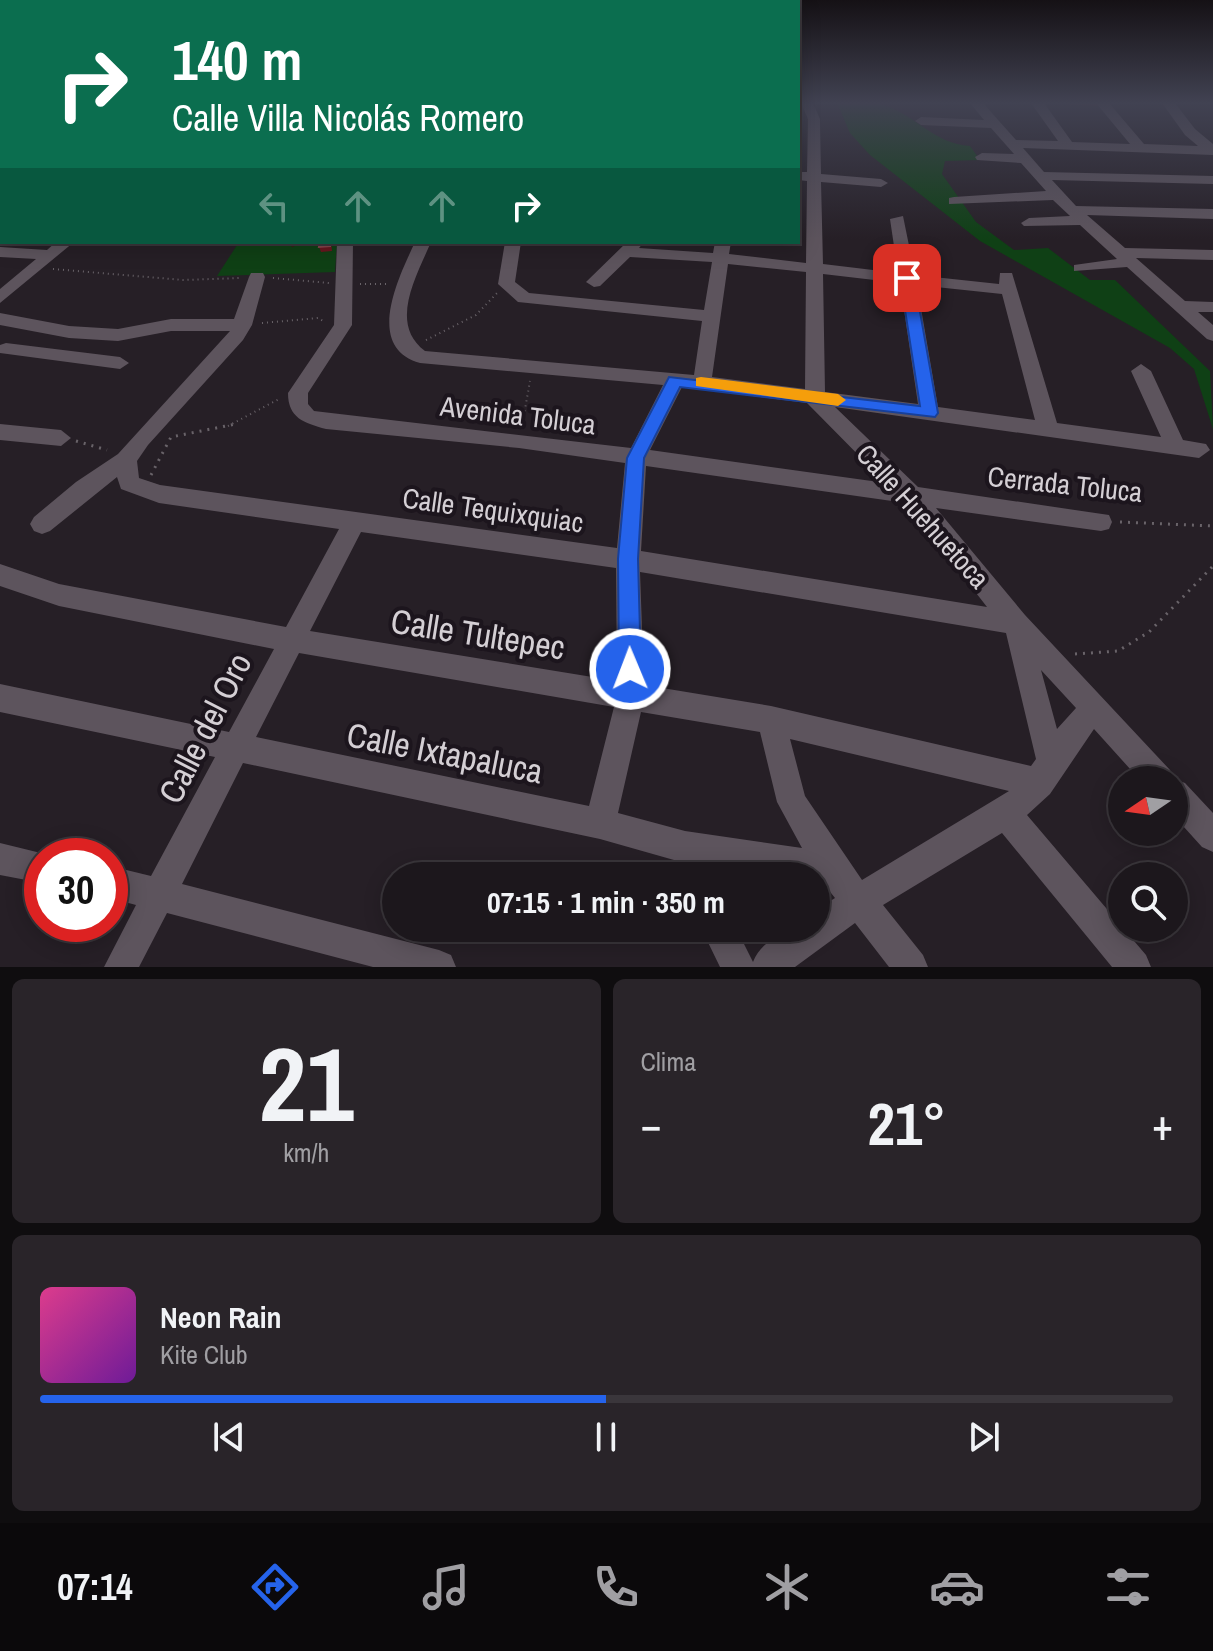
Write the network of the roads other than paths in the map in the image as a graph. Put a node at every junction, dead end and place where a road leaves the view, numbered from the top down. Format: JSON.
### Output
{"nodes":[{"id":1,"x":809,"y":148,"type":"edge"},
{"id":2,"x":1015,"y":148,"type":"edge"},
{"id":3,"x":1178,"y":148,"type":"edge"},
{"id":4,"x":1212,"y":150,"type":"edge"},
{"id":5,"x":982,"y":157,"type":"dead end"},
{"id":6,"x":1024,"y":159,"type":"junction"},
{"id":7,"x":805,"y":176,"type":"edge"},
{"id":8,"x":1040,"y":176,"type":"junction"},
{"id":9,"x":1213,"y":180,"type":"edge"},
{"id":10,"x":881,"y":183,"type":"dead end"},
{"id":11,"x":1056,"y":195,"type":"junction"},
{"id":12,"x":954,"y":201,"type":"dead end"},
{"id":13,"x":1213,"y":214,"type":"edge"},
{"id":14,"x":1077,"y":215,"type":"junction"},
{"id":15,"x":898,"y":219,"type":"dead end"},
{"id":16,"x":1029,"y":223,"type":"dead end"},
{"id":17,"x":64,"y":244,"type":"edge"},
{"id":18,"x":345,"y":244,"type":"edge"},
{"id":19,"x":422,"y":244,"type":"edge"},
{"id":20,"x":631,"y":247,"type":"edge"},
{"id":21,"x":513,"y":250,"type":"edge"},
{"id":22,"x":722,"y":250,"type":"edge"},
{"id":23,"x":0,"y":252,"type":"edge"},
{"id":24,"x":52,"y":255,"type":"junction"},
{"id":25,"x":1213,"y":255,"type":"edge"},
{"id":26,"x":1125,"y":257,"type":"junction"},
{"id":27,"x":814,"y":267,"type":"junction"},
{"id":28,"x":1080,"y":268,"type":"dead end"},
{"id":29,"x":257,"y":277,"type":"road end"},
{"id":30,"x":907,"y":278,"type":"junction"},
{"id":31,"x":594,"y":282,"type":"dead end"},
{"id":32,"x":405,"y":284,"type":"junction"},
{"id":33,"x":0,"y":298,"type":"edge"},
{"id":34,"x":1181,"y":306,"type":"junction"},
{"id":35,"x":1213,"y":307,"type":"edge"},
{"id":36,"x":710,"y":316,"type":"junction"},
{"id":37,"x":0,"y":319,"type":"edge"},
{"id":38,"x":384,"y":319,"type":"dead end"},
{"id":39,"x":35,"y":325,"type":"junction"},
{"id":40,"x":243,"y":325,"type":"junction"},
{"id":41,"x":1213,"y":335,"type":"edge"},
{"id":42,"x":120,"y":363,"type":"dead end"},
{"id":43,"x":1141,"y":371,"type":"dead end"},
{"id":44,"x":675,"y":381,"type":"junction"},
{"id":45,"x":702,"y":382,"type":"junction"},
{"id":46,"x":813,"y":397,"type":"junction"},
{"id":47,"x":929,"y":413,"type":"junction"},
{"id":48,"x":1048,"y":429,"type":"junction"},
{"id":49,"x":0,"y":432,"type":"edge"},
{"id":50,"x":61,"y":438,"type":"road end"},
{"id":51,"x":1176,"y":447,"type":"junction"},
{"id":52,"x":1199,"y":450,"type":"dead end"},
{"id":53,"x":636,"y":458,"type":"junction"},
{"id":54,"x":126,"y":460,"type":"junction"},
{"id":55,"x":912,"y":495,"type":"junction"},
{"id":56,"x":354,"y":522,"type":"junction"},
{"id":57,"x":1101,"y":522,"type":"road end"},
{"id":58,"x":42,"y":524,"type":"dead end"},
{"id":59,"x":628,"y":559,"type":"junction"},
{"id":60,"x":0,"y":575,"type":"edge"},
{"id":61,"x":1016,"y":623,"type":"junction"},
{"id":62,"x":291,"y":640,"type":"junction"},
{"id":63,"x":631,"y":696,"type":"junction"},
{"id":64,"x":0,"y":698,"type":"edge"},
{"id":65,"x":1095,"y":710,"type":"junction"},
{"id":66,"x":771,"y":720,"type":"junction"},
{"id":67,"x":232,"y":748,"type":"junction"},
{"id":68,"x":1147,"y":766,"type":"edge"},
{"id":69,"x":1045,"y":773,"type":"junction"},
{"id":70,"x":1188,"y":809,"type":"edge"},
{"id":71,"x":1005,"y":813,"type":"junction"},
{"id":72,"x":600,"y":824,"type":"junction"},
{"id":73,"x":1213,"y":836,"type":"edge"},
{"id":74,"x":0,"y":859,"type":"edge"},
{"id":75,"x":691,"y":862,"type":"edge"},
{"id":76,"x":24,"y":864,"type":"edge"},
{"id":77,"x":832,"y":868,"type":"joint"},
{"id":78,"x":128,"y":886,"type":"edge"},
{"id":79,"x":162,"y":893,"type":"junction"},
{"id":80,"x":862,"y":902,"type":"junction"},
{"id":81,"x":725,"y":942,"type":"edge"},
{"id":82,"x":121,"y":967,"type":"edge"},
{"id":83,"x":439,"y":967,"type":"edge"},
{"id":84,"x":738,"y":967,"type":"edge"},
{"id":85,"x":768,"y":967,"type":"edge"},
{"id":86,"x":911,"y":967,"type":"edge"},
{"id":87,"x":1134,"y":967,"type":"edge"}],
"edges":[{"from":1,"to":7,"type":"street"},
{"from":2,"to":6,"type":"street"},
{"from":3,"to":4,"type":"street"},
{"from":5,"to":6,"type":"street"},
{"from":6,"to":8,"type":"street"},
{"from":7,"to":10,"type":"street"},
{"from":7,"to":27,"type":"street"},
{"from":8,"to":9,"type":"street"},
{"from":8,"to":11,"type":"street"},
{"from":11,"to":12,"type":"street"},
{"from":11,"to":14,"type":"street"},
{"from":13,"to":14,"type":"street"},
{"from":14,"to":16,"type":"street"},
{"from":14,"to":26,"type":"street"},
{"from":15,"to":30,"type":"street"},
{"from":17,"to":24,"type":"street"},
{"from":18,"to":53,"type":"street","name":"Avenida Toluca"},
{"from":19,"to":32,"type":"street"},
{"from":20,"to":22,"type":"street"},
{"from":20,"to":31,"type":"street"},
{"from":21,"to":36,"type":"street"},
{"from":22,"to":27,"type":"street"},
{"from":22,"to":36,"type":"street"},
{"from":23,"to":24,"type":"street"},
{"from":24,"to":33,"type":"street"},
{"from":25,"to":26,"type":"street"},
{"from":26,"to":28,"type":"street"},
{"from":26,"to":34,"type":"street"},
{"from":27,"to":30,"type":"street"},
{"from":27,"to":46,"type":"street"},
{"from":29,"to":40,"type":"street"},
{"from":30,"to":47,"type":"street"},
{"from":30,"to":48,"type":"street"},
{"from":32,"to":38,"type":"street"},
{"from":32,"to":44,"type":"street"},
{"from":34,"to":35,"type":"street"},
{"from":34,"to":41,"type":"street"},
{"from":36,"to":45,"type":"street"},
{"from":37,"to":39,"type":"street"},
{"from":39,"to":40,"type":"street"},
{"from":39,"to":42,"type":"street"},
{"from":40,"to":54,"type":"street"},
{"from":43,"to":51,"type":"street"},
{"from":44,"to":45,"type":"street"},
{"from":44,"to":53,"type":"street"},
{"from":45,"to":46,"type":"street"},
{"from":46,"to":47,"type":"street"},
{"from":46,"to":55,"type":"street","name":"Calle Huehuetoca"},
{"from":47,"to":48,"type":"street"},
{"from":48,"to":51,"type":"street"},
{"from":49,"to":50,"type":"street"},
{"from":51,"to":52,"type":"street"},
{"from":53,"to":55,"type":"street","name":"Avenida Toluca"},
{"from":53,"to":59,"type":"street"},
{"from":54,"to":56,"type":"street","name":"Calle Tequixquiac"},
{"from":54,"to":58,"type":"street"},
{"from":55,"to":57,"type":"street","name":"Cerrada Toluca"},
{"from":55,"to":61,"type":"street","name":"Calle Huehuetoca"},
{"from":56,"to":59,"type":"street","name":"Calle Tequixquiac"},
{"from":56,"to":62,"type":"street","name":"Calle del Oro"},
{"from":59,"to":61,"type":"street","name":"Calle Tequixquiac"},
{"from":59,"to":63,"type":"street"},
{"from":60,"to":62,"type":"street","name":"Calle Tultepec"},
{"from":61,"to":65,"type":"street","name":"Calle Huehuetoca"},
{"from":61,"to":69,"type":"street","name":"Calle Huehuetoca"},
{"from":62,"to":63,"type":"street","name":"Calle Tultepec"},
{"from":62,"to":67,"type":"street","name":"Calle del Oro"},
{"from":63,"to":66,"type":"street","name":"Calle Tultepec"},
{"from":63,"to":72,"type":"street"},
{"from":64,"to":67,"type":"street","name":"Calle Ixtapaluca"},
{"from":65,"to":68,"type":"street","name":"Calle Huehuetoca"},
{"from":65,"to":69,"type":"street"},
{"from":66,"to":69,"type":"street","name":"Calle Tultepec"},
{"from":66,"to":77,"type":"street"},
{"from":67,"to":72,"type":"street","name":"Calle Ixtapaluca"},
{"from":67,"to":79,"type":"street","name":"Calle del Oro"},
{"from":69,"to":71,"type":"street"},
{"from":70,"to":73,"type":"street"},
{"from":71,"to":80,"type":"street"},
{"from":71,"to":87,"type":"street"},
{"from":72,"to":75,"type":"street","name":"Calle Ixtapaluca"},
{"from":74,"to":76,"type":"street"},
{"from":77,"to":80,"type":"street"},
{"from":78,"to":79,"type":"street"},
{"from":79,"to":82,"type":"street","name":"Calle del Oro"},
{"from":79,"to":83,"type":"street"},
{"from":80,"to":85,"type":"street"},
{"from":80,"to":86,"type":"street"},
{"from":81,"to":84,"type":"street"}]}
